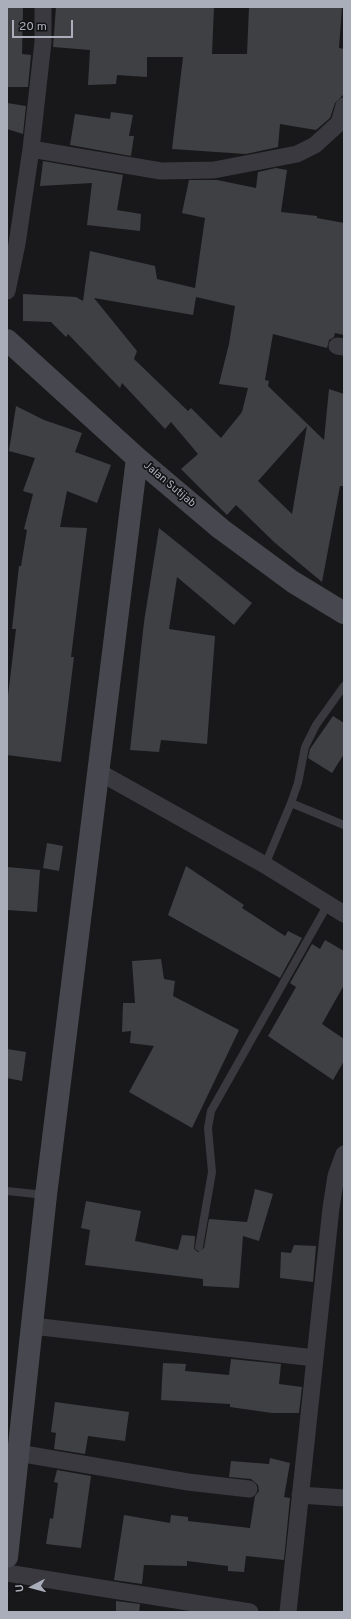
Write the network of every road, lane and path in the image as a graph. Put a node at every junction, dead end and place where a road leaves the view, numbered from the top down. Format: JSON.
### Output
{"nodes":[{"id":1,"x":43,"y":7,"type":"edge"},
{"id":2,"x":344,"y":106,"type":"edge"},
{"id":3,"x":31,"y":148,"type":"junction"},
{"id":4,"x":7,"y":291,"type":"edge"},
{"id":5,"x":7,"y":340,"type":"edge"},
{"id":6,"x":137,"y":458,"type":"junction"},
{"id":7,"x":344,"y":613,"type":"edge"},
{"id":8,"x":344,"y":686,"type":"edge"},
{"id":9,"x":99,"y":772,"type":"junction"},
{"id":10,"x":292,"y":803,"type":"junction"},
{"id":11,"x":344,"y":825,"type":"edge"},
{"id":12,"x":265,"y":865,"type":"junction"},
{"id":13,"x":328,"y":904,"type":"junction"},
{"id":14,"x":344,"y":914,"type":"edge"},
{"id":15,"x":344,"y":1154,"type":"edge"},
{"id":16,"x":7,"y":1191,"type":"edge"},
{"id":17,"x":46,"y":1195,"type":"junction"},
{"id":18,"x":199,"y":1247,"type":"dead end"},
{"id":19,"x":32,"y":1326,"type":"junction"},
{"id":20,"x":315,"y":1358,"type":"junction"},
{"id":21,"x":18,"y":1453,"type":"junction"},
{"id":22,"x":249,"y":1489,"type":"dead end"},
{"id":23,"x":300,"y":1495,"type":"junction"},
{"id":24,"x":344,"y":1498,"type":"edge"},
{"id":25,"x":7,"y":1557,"type":"edge"},
{"id":26,"x":7,"y":1573,"type":"edge"},
{"id":27,"x":250,"y":1612,"type":"edge"},
{"id":28,"x":288,"y":1612,"type":"edge"}],
"edges":[{"from":1,"to":3,"type":"street"},
{"from":2,"to":3,"type":"street"},
{"from":3,"to":4,"type":"street"},
{"from":5,"to":6,"type":"street","name":"Jalan Sutijab"},
{"from":6,"to":7,"type":"street","name":"Jalan Sutijab"},
{"from":6,"to":9,"type":"street"},
{"from":8,"to":10,"type":"lane"},
{"from":9,"to":12,"type":"street"},
{"from":9,"to":17,"type":"street"},
{"from":10,"to":11,"type":"lane"},
{"from":10,"to":12,"type":"lane"},
{"from":12,"to":13,"type":"street"},
{"from":13,"to":14,"type":"street"},
{"from":13,"to":18,"type":"lane"},
{"from":15,"to":20,"type":"street"},
{"from":16,"to":17,"type":"lane"},
{"from":17,"to":19,"type":"street"},
{"from":19,"to":20,"type":"street"},
{"from":19,"to":21,"type":"street"},
{"from":20,"to":23,"type":"street"},
{"from":21,"to":22,"type":"street"},
{"from":21,"to":25,"type":"street"},
{"from":23,"to":24,"type":"street"},
{"from":23,"to":28,"type":"street"},
{"from":26,"to":27,"type":"street"}]}
